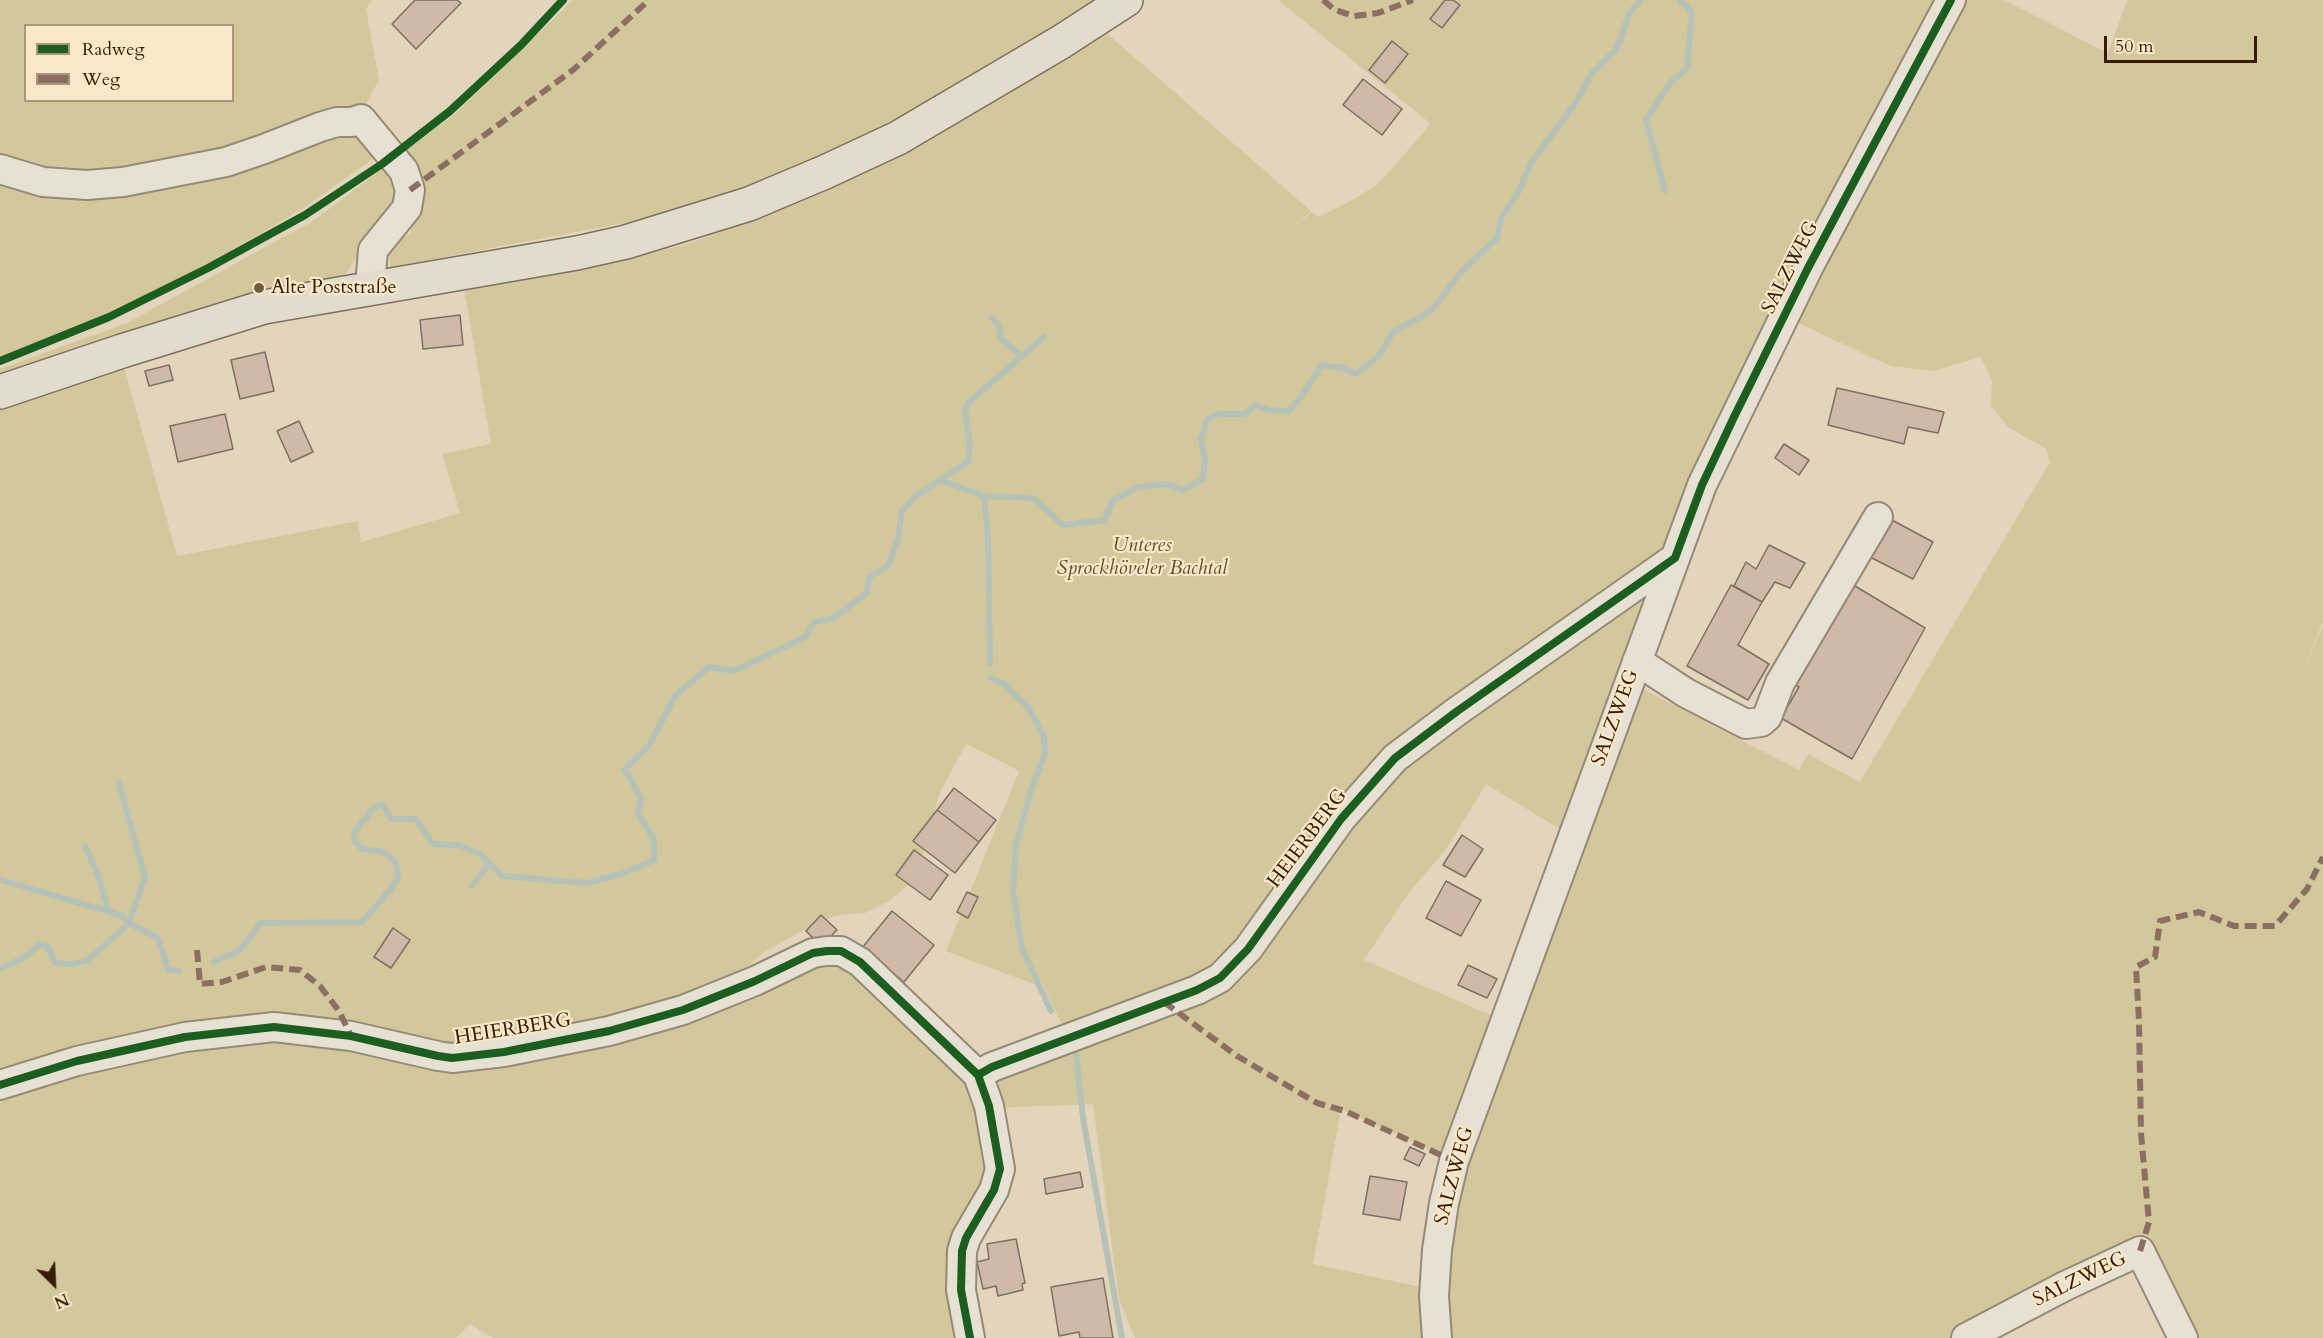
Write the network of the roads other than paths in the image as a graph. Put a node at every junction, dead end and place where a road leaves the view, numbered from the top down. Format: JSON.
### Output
{"nodes":[{"id":1,"x":1126,"y":0,"type":"edge"},
{"id":2,"x":1951,"y":0,"type":"edge"},
{"id":3,"x":0,"y":169,"type":"edge"},
{"id":4,"x":373,"y":288,"type":"junction"},
{"id":5,"x":0,"y":392,"type":"edge"},
{"id":6,"x":1878,"y":517,"type":"dead end"},
{"id":7,"x":1675,"y":558,"type":"junction"},
{"id":8,"x":1637,"y":661,"type":"junction"},
{"id":9,"x":978,"y":1075,"type":"junction"},
{"id":10,"x":0,"y":1084,"type":"edge"},
{"id":11,"x":970,"y":1338,"type":"edge"},
{"id":12,"x":1437,"y":1338,"type":"edge"},
{"id":13,"x":1966,"y":1338,"type":"edge"},
{"id":14,"x":2183,"y":1338,"type":"edge"}],
"edges":[{"from":1,"to":4,"type":"main road"},
{"from":2,"to":7,"type":"street","name":"SALZWEG"},
{"from":3,"to":4,"type":"street"},
{"from":4,"to":5,"type":"main road"},
{"from":6,"to":8,"type":"street"},
{"from":7,"to":8,"type":"street","name":"SALZWEG"},
{"from":7,"to":9,"type":"street","name":"HEIERBERG"},
{"from":8,"to":12,"type":"street","name":"SALZWEG"},
{"from":9,"to":10,"type":"street","name":"HEIERBERG"},
{"from":9,"to":11,"type":"street","name":"HEIERBERG"},
{"from":13,"to":14,"type":"street","name":"SALZWEG"}]}
